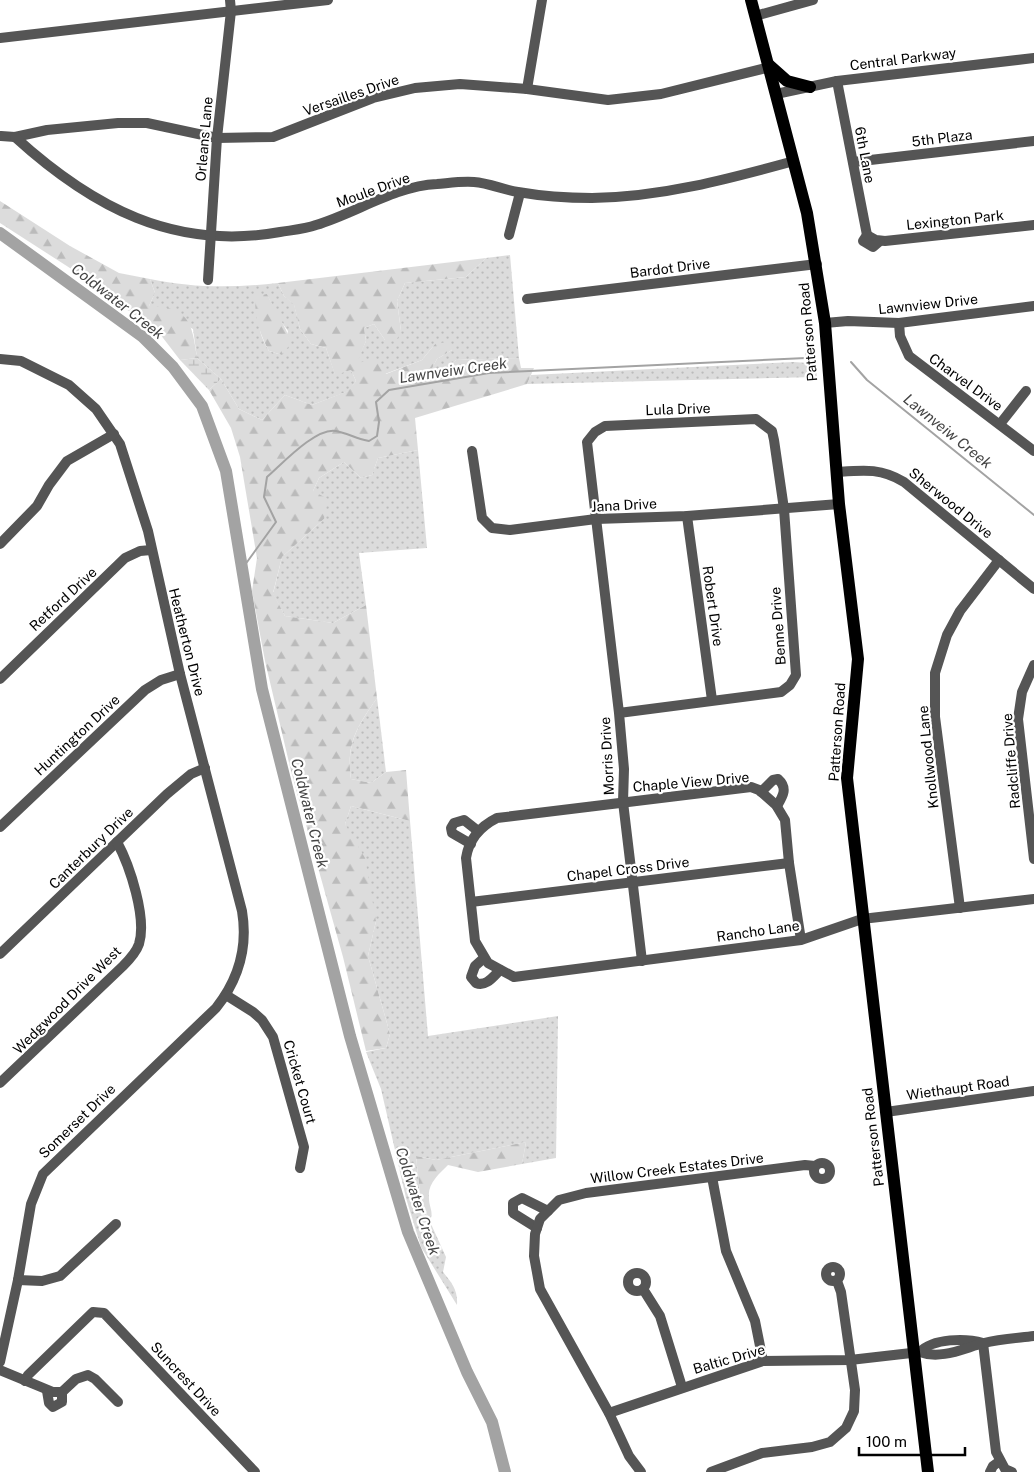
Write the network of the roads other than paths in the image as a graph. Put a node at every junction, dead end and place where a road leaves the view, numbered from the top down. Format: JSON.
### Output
{"nodes":[{"id":1,"x":230,"y":0,"type":"edge"},
{"id":2,"x":328,"y":0,"type":"edge"},
{"id":3,"x":542,"y":0,"type":"edge"},
{"id":4,"x":751,"y":0,"type":"edge"},
{"id":5,"x":813,"y":0,"type":"edge"},
{"id":6,"x":231,"y":11,"type":"junction"},
{"id":7,"x":755,"y":16,"type":"junction"},
{"id":8,"x":0,"y":38,"type":"edge"},
{"id":9,"x":1034,"y":58,"type":"edge"},
{"id":10,"x":769,"y":66,"type":"junction"},
{"id":11,"x":837,"y":81,"type":"junction"},
{"id":12,"x":810,"y":87,"type":"junction"},
{"id":13,"x":527,"y":89,"type":"junction"},
{"id":14,"x":776,"y":94,"type":"junction"},
{"id":15,"x":0,"y":136,"type":"edge"},
{"id":16,"x":15,"y":137,"type":"junction"},
{"id":17,"x":217,"y":138,"type":"junction"},
{"id":18,"x":1034,"y":141,"type":"edge"},
{"id":19,"x":794,"y":161,"type":"junction"},
{"id":20,"x":853,"y":162,"type":"junction"},
{"id":21,"x":520,"y":192,"type":"junction"},
{"id":22,"x":1034,"y":225,"type":"edge"},
{"id":23,"x":510,"y":235,"type":"dead end"},
{"id":24,"x":867,"y":235,"type":"joint"},
{"id":25,"x":210,"y":237,"type":"junction"},
{"id":26,"x":817,"y":264,"type":"junction"},
{"id":27,"x":208,"y":280,"type":"dead end"},
{"id":28,"x":527,"y":299,"type":"dead end"},
{"id":29,"x":1034,"y":306,"type":"edge"},
{"id":30,"x":899,"y":323,"type":"junction"},
{"id":31,"x":825,"y":324,"type":"junction"},
{"id":32,"x":0,"y":359,"type":"edge"},
{"id":33,"x":1026,"y":392,"type":"dead end"},
{"id":34,"x":1000,"y":424,"type":"junction"},
{"id":35,"x":114,"y":434,"type":"junction"},
{"id":36,"x":472,"y":451,"type":"dead end"},
{"id":37,"x":1034,"y":451,"type":"edge"},
{"id":38,"x":838,"y":472,"type":"junction"},
{"id":39,"x":839,"y":504,"type":"junction"},
{"id":40,"x":784,"y":509,"type":"junction"},
{"id":41,"x":687,"y":516,"type":"junction"},
{"id":42,"x":596,"y":520,"type":"junction"},
{"id":43,"x":0,"y":544,"type":"edge"},
{"id":44,"x":151,"y":550,"type":"junction"},
{"id":45,"x":999,"y":560,"type":"junction"},
{"id":46,"x":1034,"y":589,"type":"edge"},
{"id":47,"x":1034,"y":664,"type":"edge"},
{"id":48,"x":180,"y":674,"type":"junction"},
{"id":49,"x":0,"y":679,"type":"edge"},
{"id":50,"x":712,"y":700,"type":"junction"},
{"id":51,"x":619,"y":713,"type":"junction"},
{"id":52,"x":205,"y":768,"type":"junction"},
{"id":53,"x":761,"y":792,"type":"junction"},
{"id":54,"x":623,"y":802,"type":"junction"},
{"id":55,"x":777,"y":806,"type":"junction"},
{"id":56,"x":0,"y":827,"type":"edge"},
{"id":57,"x":478,"y":831,"type":"junction"},
{"id":58,"x":117,"y":842,"type":"junction"},
{"id":59,"x":471,"y":844,"type":"junction"},
{"id":60,"x":1034,"y":858,"type":"edge"},
{"id":61,"x":789,"y":863,"type":"junction"},
{"id":62,"x":633,"y":882,"type":"junction"},
{"id":63,"x":1034,"y":899,"type":"edge"},
{"id":64,"x":471,"y":902,"type":"junction"},
{"id":65,"x":960,"y":908,"type":"junction"},
{"id":66,"x":862,"y":919,"type":"junction"},
{"id":67,"x":801,"y":940,"type":"junction"},
{"id":68,"x":0,"y":954,"type":"edge"},
{"id":69,"x":486,"y":961,"type":"junction"},
{"id":70,"x":642,"y":961,"type":"junction"},
{"id":71,"x":500,"y":970,"type":"junction"},
{"id":72,"x":226,"y":995,"type":"junction"},
{"id":73,"x":0,"y":1084,"type":"edge"},
{"id":74,"x":1034,"y":1091,"type":"edge"},
{"id":75,"x":886,"y":1112,"type":"junction"},
{"id":76,"x":815,"y":1166,"type":"dead end"},
{"id":77,"x":300,"y":1168,"type":"dead end"},
{"id":78,"x":712,"y":1177,"type":"junction"},
{"id":79,"x":548,"y":1212,"type":"junction"},
{"id":80,"x":116,"y":1224,"type":"dead end"},
{"id":81,"x":537,"y":1228,"type":"junction"},
{"id":82,"x":18,"y":1280,"type":"junction"},
{"id":83,"x":837,"y":1281,"type":"dead end"},
{"id":84,"x":643,"y":1289,"type":"dead end"},
{"id":85,"x":1034,"y":1336,"type":"edge"},
{"id":86,"x":983,"y":1343,"type":"junction"},
{"id":87,"x":917,"y":1352,"type":"junction"},
{"id":88,"x":850,"y":1360,"type":"junction"},
{"id":89,"x":763,"y":1361,"type":"junction"},
{"id":90,"x":0,"y":1362,"type":"edge"},
{"id":91,"x":0,"y":1370,"type":"edge"},
{"id":92,"x":25,"y":1381,"type":"junction"},
{"id":93,"x":682,"y":1387,"type":"junction"},
{"id":94,"x":47,"y":1391,"type":"junction"},
{"id":95,"x":62,"y":1392,"type":"junction"},
{"id":96,"x":118,"y":1402,"type":"dead end"},
{"id":97,"x":609,"y":1413,"type":"junction"},
{"id":98,"x":1000,"y":1460,"type":"junction"},
{"id":99,"x":255,"y":1472,"type":"edge"},
{"id":100,"x":640,"y":1472,"type":"edge"},
{"id":101,"x":711,"y":1472,"type":"edge"},
{"id":102,"x":928,"y":1472,"type":"edge"},
{"id":103,"x":990,"y":1472,"type":"edge"},
{"id":104,"x":1012,"y":1472,"type":"edge"}],
"edges":[{"from":1,"to":6,"type":"street","name":"Orleans Lane"},
{"from":2,"to":6,"type":"street"},
{"from":3,"to":13,"type":"street"},
{"from":4,"to":7,"type":"main road","name":"Patterson Road"},
{"from":5,"to":7,"type":"street"},
{"from":6,"to":8,"type":"street"},
{"from":6,"to":17,"type":"street","name":"Orleans Lane"},
{"from":7,"to":10,"type":"main road","name":"Patterson Road"},
{"from":9,"to":11,"type":"street","name":"Central Parkway"},
{"from":10,"to":12,"type":"main road"},
{"from":10,"to":13,"type":"street","name":"Versailles Drive"},
{"from":10,"to":14,"type":"main road","name":"Patterson Road"},
{"from":11,"to":12,"type":"street","name":"Central Parkway"},
{"from":11,"to":20,"type":"street","name":"6th Lane"},
{"from":12,"to":14,"type":"street","name":"Central Parkway"},
{"from":13,"to":17,"type":"street","name":"Versailles Drive"},
{"from":14,"to":19,"type":"main road","name":"Patterson Road"},
{"from":15,"to":16,"type":"street","name":"Versailles Drive"},
{"from":16,"to":17,"type":"street","name":"Versailles Drive"},
{"from":16,"to":25,"type":"street","name":"Moule Drive"},
{"from":17,"to":25,"type":"street","name":"Orleans Lane"},
{"from":18,"to":20,"type":"street","name":"5th Plaza"},
{"from":19,"to":21,"type":"street","name":"Moule Drive"},
{"from":19,"to":26,"type":"main road","name":"Patterson Road"},
{"from":20,"to":24,"type":"street","name":"6th Lane"},
{"from":21,"to":23,"type":"street"},
{"from":21,"to":25,"type":"street","name":"Moule Drive"},
{"from":22,"to":24,"type":"street","name":"Lexington Park"},
{"from":25,"to":27,"type":"street","name":"Orleans Lane"},
{"from":26,"to":28,"type":"street","name":"Bardot Drive"},
{"from":26,"to":31,"type":"main road","name":"Patterson Road"},
{"from":29,"to":30,"type":"street","name":"Lawnview Drive"},
{"from":30,"to":31,"type":"street","name":"Lawnview Drive"},
{"from":30,"to":34,"type":"street","name":"Charvel Drive"},
{"from":31,"to":38,"type":"main road","name":"Patterson Road"},
{"from":32,"to":35,"type":"street","name":"Heatherton Drive"},
{"from":33,"to":34,"type":"street"},
{"from":34,"to":37,"type":"street","name":"Charvel Drive"},
{"from":35,"to":43,"type":"street"},
{"from":35,"to":44,"type":"street","name":"Heatherton Drive"},
{"from":36,"to":42,"type":"street","name":"Jana Drive"},
{"from":38,"to":39,"type":"main road","name":"Patterson Road"},
{"from":38,"to":45,"type":"street","name":"Sherwood Drive"},
{"from":39,"to":40,"type":"street","name":"Jana Drive"},
{"from":39,"to":66,"type":"main road","name":"Patterson Road"},
{"from":40,"to":41,"type":"street","name":"Jana Drive"},
{"from":40,"to":42,"type":"street","name":"Lula Drive"},
{"from":40,"to":50,"type":"street","name":"Benne Drive"},
{"from":41,"to":42,"type":"street","name":"Jana Drive"},
{"from":41,"to":50,"type":"street","name":"Robert Drive"},
{"from":42,"to":51,"type":"street","name":"Morris Drive"},
{"from":44,"to":48,"type":"street","name":"Heatherton Drive"},
{"from":44,"to":49,"type":"street","name":"Retford Drive"},
{"from":45,"to":46,"type":"street","name":"Sherwood Drive"},
{"from":45,"to":65,"type":"street","name":"Knollwood Lane"},
{"from":47,"to":60,"type":"street","name":"Radcliffe Drive"},
{"from":48,"to":52,"type":"street","name":"Heatherton Drive"},
{"from":48,"to":56,"type":"street","name":"Huntington Drive"},
{"from":50,"to":51,"type":"street","name":"Benne Drive"},
{"from":51,"to":54,"type":"street","name":"Morris Drive"},
{"from":52,"to":58,"type":"street","name":"Canterbury Drive"},
{"from":52,"to":72,"type":"street","name":"Heatherton Drive"},
{"from":53,"to":54,"type":"street","name":"Chaple View Drive"},
{"from":53,"to":55,"type":"street","name":"Chaple View Drive"},
{"from":53,"to":55,"type":"street","name":"Chaple View Drive"},
{"from":54,"to":57,"type":"street","name":"Chaple View Drive"},
{"from":54,"to":62,"type":"street","name":"Morris Drive"},
{"from":55,"to":61,"type":"street","name":"Chaple View Drive"},
{"from":57,"to":59,"type":"street","name":"Chaple View Drive"},
{"from":57,"to":59,"type":"street"},
{"from":58,"to":68,"type":"street","name":"Canterbury Drive"},
{"from":58,"to":73,"type":"street","name":"Wedgwood Drive West"},
{"from":59,"to":64,"type":"street","name":"Chaple View Drive"},
{"from":61,"to":62,"type":"street","name":"Chapel Cross Drive"},
{"from":61,"to":67,"type":"street","name":"Chaple View Drive"},
{"from":62,"to":64,"type":"street","name":"Chapel Cross Drive"},
{"from":62,"to":70,"type":"street","name":"Morris Drive"},
{"from":63,"to":65,"type":"street","name":"Rancho Lane"},
{"from":64,"to":69,"type":"street","name":"Chaple View Drive"},
{"from":65,"to":66,"type":"street","name":"Rancho Lane"},
{"from":66,"to":67,"type":"street","name":"Rancho Lane"},
{"from":66,"to":75,"type":"main road","name":"Patterson Road"},
{"from":67,"to":70,"type":"street","name":"Rancho Lane"},
{"from":69,"to":71,"type":"street","name":"Rancho Lane"},
{"from":69,"to":71,"type":"street"},
{"from":70,"to":71,"type":"street","name":"Rancho Lane"},
{"from":72,"to":77,"type":"street","name":"Cricket Court"},
{"from":72,"to":82,"type":"street","name":"Somerset Drive"},
{"from":74,"to":75,"type":"street","name":"Wiethaupt Road"},
{"from":75,"to":87,"type":"main road","name":"Patterson Road"},
{"from":76,"to":78,"type":"street","name":"Willow Creek Estates Drive"},
{"from":78,"to":79,"type":"street","name":"Willow Creek Estates Drive"},
{"from":78,"to":89,"type":"street"},
{"from":79,"to":81,"type":"street","name":"Willow Creek Estates Drive"},
{"from":79,"to":81,"type":"street"},
{"from":80,"to":82,"type":"street"},
{"from":81,"to":97,"type":"street","name":"Willow Creek Estates Drive"},
{"from":82,"to":90,"type":"street","name":"Somerset Drive"},
{"from":83,"to":88,"type":"street"},
{"from":84,"to":93,"type":"street"},
{"from":85,"to":86,"type":"street","name":"Baltic Drive"},
{"from":86,"to":87,"type":"street","name":"Baltic Drive"},
{"from":86,"to":98,"type":"street"},
{"from":87,"to":88,"type":"street","name":"Baltic Drive"},
{"from":87,"to":102,"type":"main road","name":"Patterson Road"},
{"from":88,"to":89,"type":"street","name":"Baltic Drive"},
{"from":88,"to":101,"type":"street"},
{"from":89,"to":93,"type":"street","name":"Baltic Drive"},
{"from":91,"to":92,"type":"street"},
{"from":92,"to":94,"type":"street"},
{"from":92,"to":99,"type":"street","name":"Suncrest Drive"},
{"from":93,"to":97,"type":"street","name":"Baltic Drive"},
{"from":94,"to":95,"type":"street"},
{"from":94,"to":95,"type":"street"},
{"from":95,"to":96,"type":"street"},
{"from":97,"to":100,"type":"street","name":"Willow Creek Estates Drive"},
{"from":98,"to":103,"type":"street"},
{"from":98,"to":104,"type":"street"}]}
